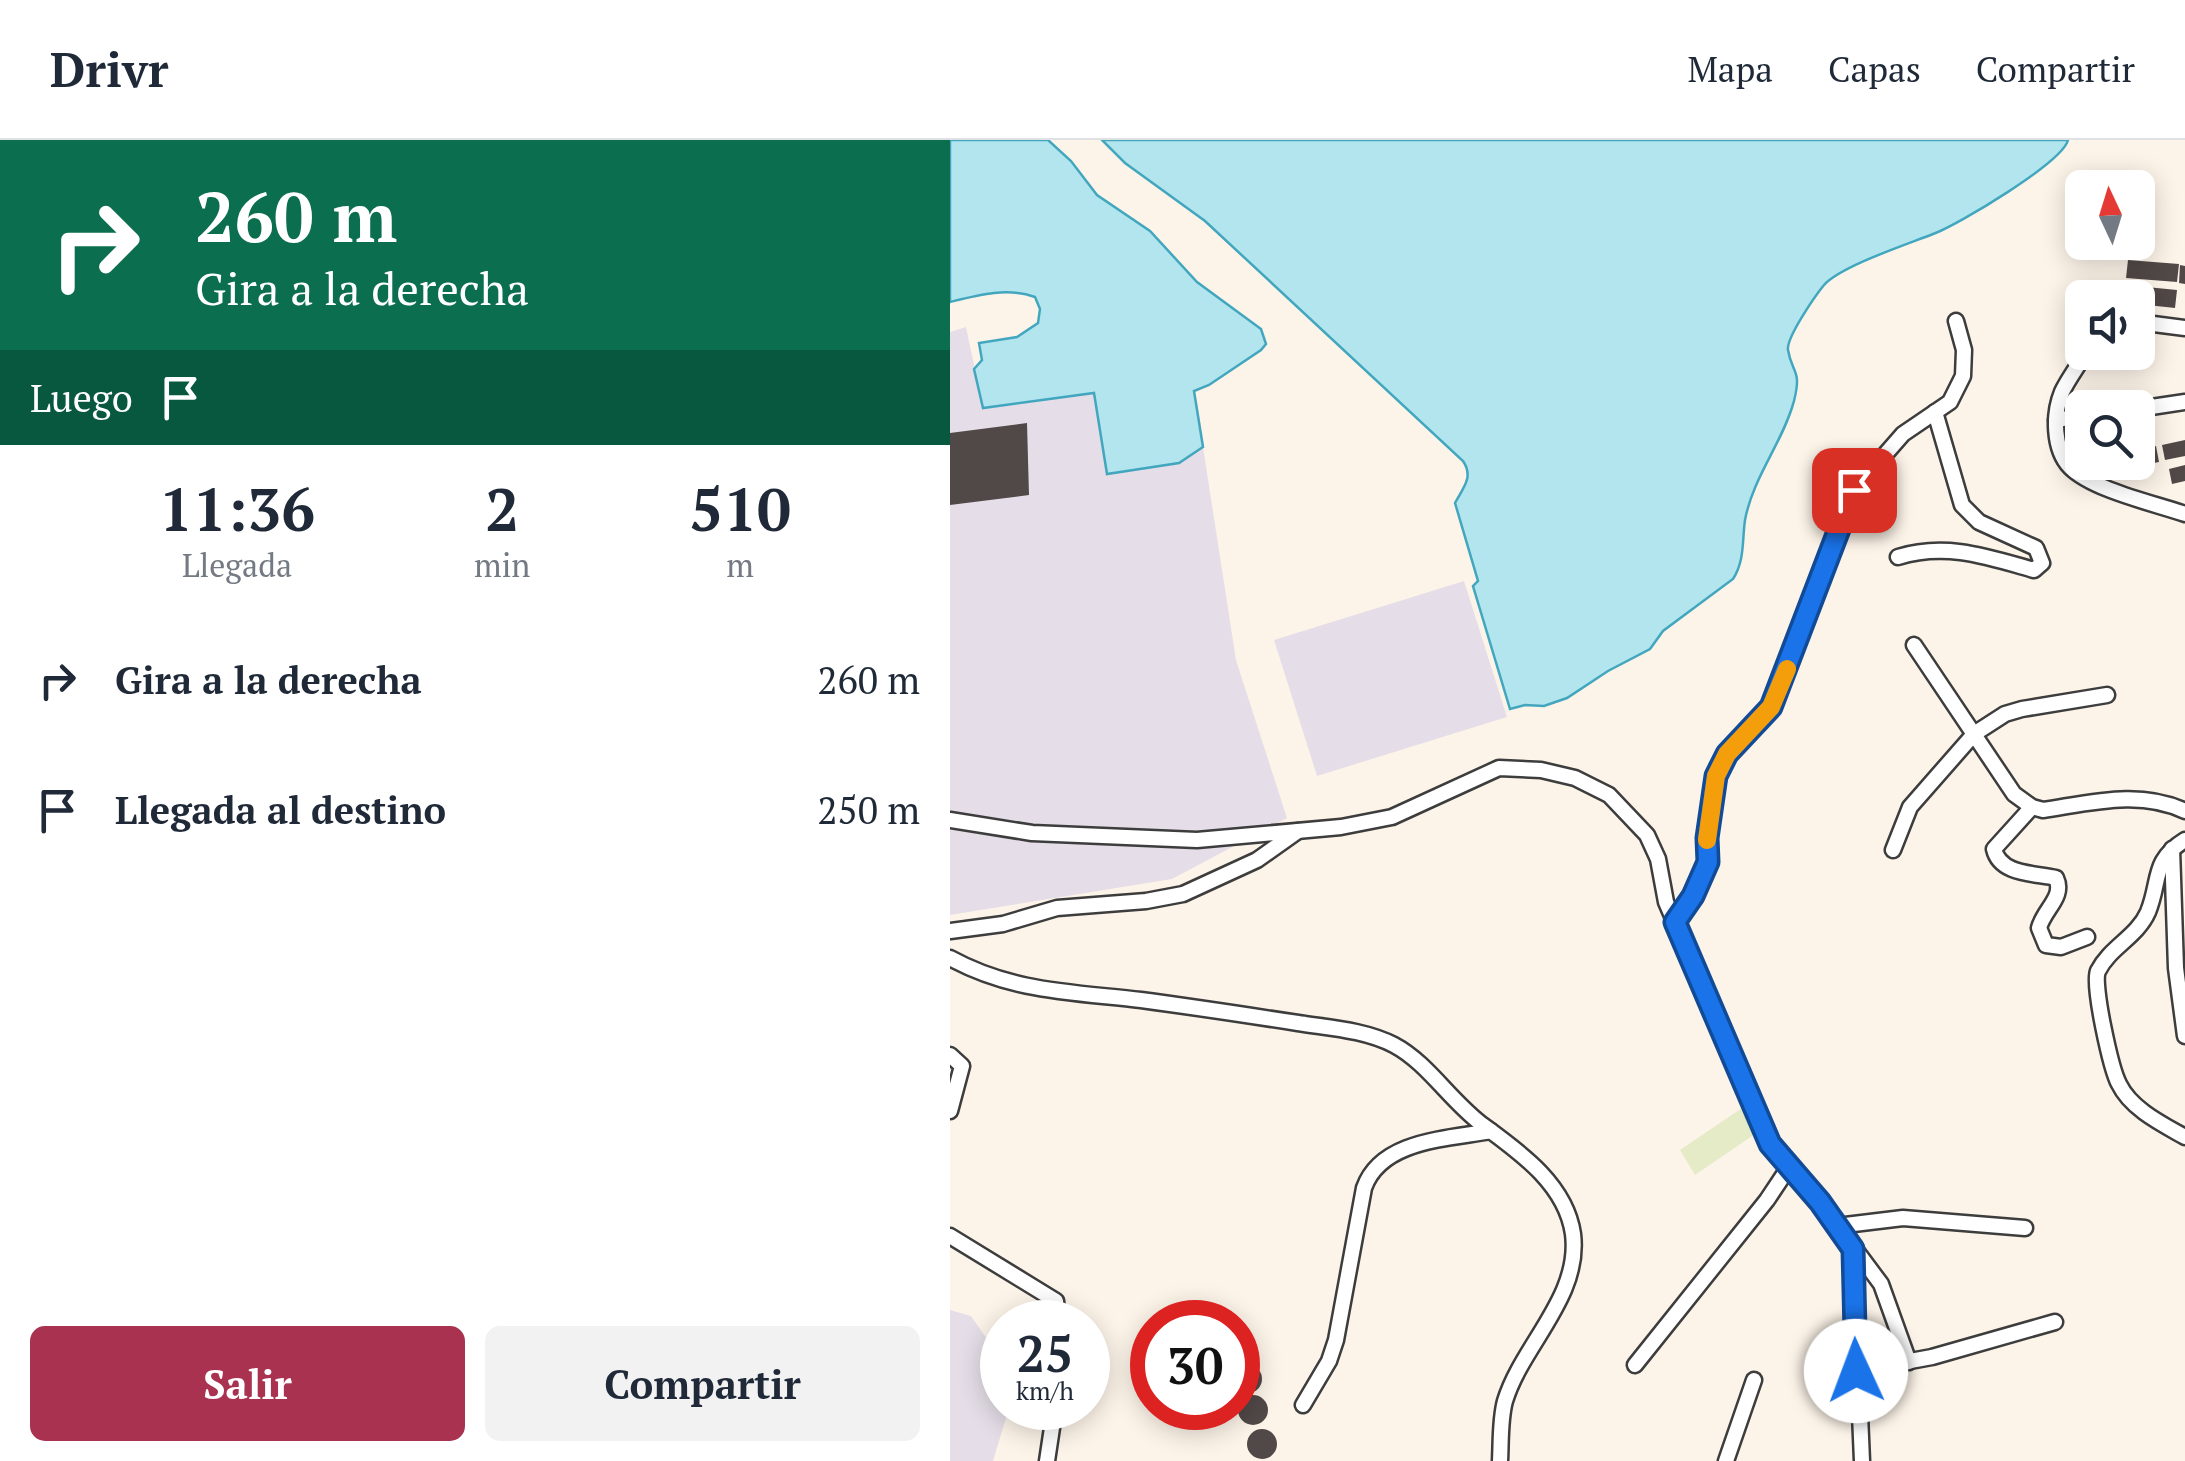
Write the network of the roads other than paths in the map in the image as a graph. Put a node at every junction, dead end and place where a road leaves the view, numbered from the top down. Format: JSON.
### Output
{"nodes":[{"id":1,"x":1956,"y":321,"type":"dead end"},
{"id":2,"x":2155,"y":324,"type":"edge"},
{"id":3,"x":2185,"y":328,"type":"edge"},
{"id":4,"x":2075,"y":370,"type":"edge"},
{"id":5,"x":2185,"y":402,"type":"edge"},
{"id":6,"x":2155,"y":406,"type":"edge"},
{"id":7,"x":1936,"y":412,"type":"junction"},
{"id":8,"x":2065,"y":419,"type":"edge"},
{"id":9,"x":2056,"y":420,"type":"junction"},
{"id":10,"x":2185,"y":514,"type":"edge"},
{"id":11,"x":1898,"y":557,"type":"dead end"},
{"id":12,"x":1914,"y":644,"type":"dead end"},
{"id":13,"x":2107,"y":695,"type":"dead end"},
{"id":14,"x":1974,"y":734,"type":"junction"},
{"id":15,"x":2032,"y":807,"type":"junction"},
{"id":16,"x":2185,"y":811,"type":"edge"},
{"id":17,"x":950,"y":820,"type":"edge"},
{"id":18,"x":1299,"y":831,"type":"junction"},
{"id":19,"x":2179,"y":844,"type":"edge"},
{"id":20,"x":1892,"y":850,"type":"dead end"},
{"id":21,"x":1675,"y":922,"type":"junction"},
{"id":22,"x":950,"y":931,"type":"edge"},
{"id":23,"x":2087,"y":937,"type":"dead end"},
{"id":24,"x":950,"y":958,"type":"edge"},
{"id":25,"x":950,"y":966,"type":"edge"},
{"id":26,"x":974,"y":971,"type":"junction"},
{"id":27,"x":2185,"y":1036,"type":"edge"},
{"id":28,"x":950,"y":1055,"type":"edge"},
{"id":29,"x":950,"y":1111,"type":"edge"},
{"id":30,"x":1491,"y":1131,"type":"junction"},
{"id":31,"x":2185,"y":1137,"type":"edge"},
{"id":32,"x":1790,"y":1168,"type":"junction"},
{"id":33,"x":1836,"y":1226,"type":"junction"},
{"id":34,"x":2025,"y":1228,"type":"dead end"},
{"id":35,"x":950,"y":1236,"type":"edge"},
{"id":36,"x":1853,"y":1249,"type":"junction"},
{"id":37,"x":1054,"y":1300,"type":"edge"},
{"id":38,"x":2055,"y":1322,"type":"dead end"},
{"id":39,"x":1908,"y":1362,"type":"junction"},
{"id":40,"x":1635,"y":1365,"type":"dead end"},
{"id":41,"x":1856,"y":1371,"type":"junction"},
{"id":42,"x":1754,"y":1380,"type":"dead end"},
{"id":43,"x":1303,"y":1406,"type":"dead end"},
{"id":44,"x":1052,"y":1430,"type":"edge"},
{"id":45,"x":1047,"y":1461,"type":"edge"},
{"id":46,"x":1500,"y":1461,"type":"edge"},
{"id":47,"x":1726,"y":1461,"type":"edge"},
{"id":48,"x":1862,"y":1461,"type":"edge"}],
"edges":[{"from":1,"to":7,"type":"street"},
{"from":2,"to":3,"type":"street"},
{"from":4,"to":9,"type":"street"},
{"from":5,"to":6,"type":"street"},
{"from":7,"to":11,"type":"street"},
{"from":7,"to":21,"type":"street"},
{"from":8,"to":9,"type":"street"},
{"from":9,"to":10,"type":"street"},
{"from":12,"to":14,"type":"street"},
{"from":13,"to":14,"type":"street"},
{"from":14,"to":15,"type":"street"},
{"from":14,"to":20,"type":"street"},
{"from":15,"to":16,"type":"street"},
{"from":15,"to":23,"type":"street"},
{"from":17,"to":18,"type":"street"},
{"from":18,"to":21,"type":"street"},
{"from":18,"to":22,"type":"street"},
{"from":19,"to":27,"type":"street"},
{"from":19,"to":31,"type":"street"},
{"from":21,"to":32,"type":"street"},
{"from":24,"to":26,"type":"street"},
{"from":25,"to":26,"type":"street"},
{"from":26,"to":30,"type":"street"},
{"from":28,"to":29,"type":"street"},
{"from":30,"to":43,"type":"street"},
{"from":30,"to":46,"type":"street"},
{"from":32,"to":33,"type":"street"},
{"from":32,"to":40,"type":"street"},
{"from":33,"to":34,"type":"street"},
{"from":33,"to":36,"type":"street"},
{"from":35,"to":37,"type":"street"},
{"from":36,"to":39,"type":"street"},
{"from":36,"to":41,"type":"street"},
{"from":38,"to":39,"type":"street"},
{"from":39,"to":41,"type":"street"},
{"from":41,"to":48,"type":"street"},
{"from":42,"to":47,"type":"street"},
{"from":44,"to":45,"type":"street"}]}
